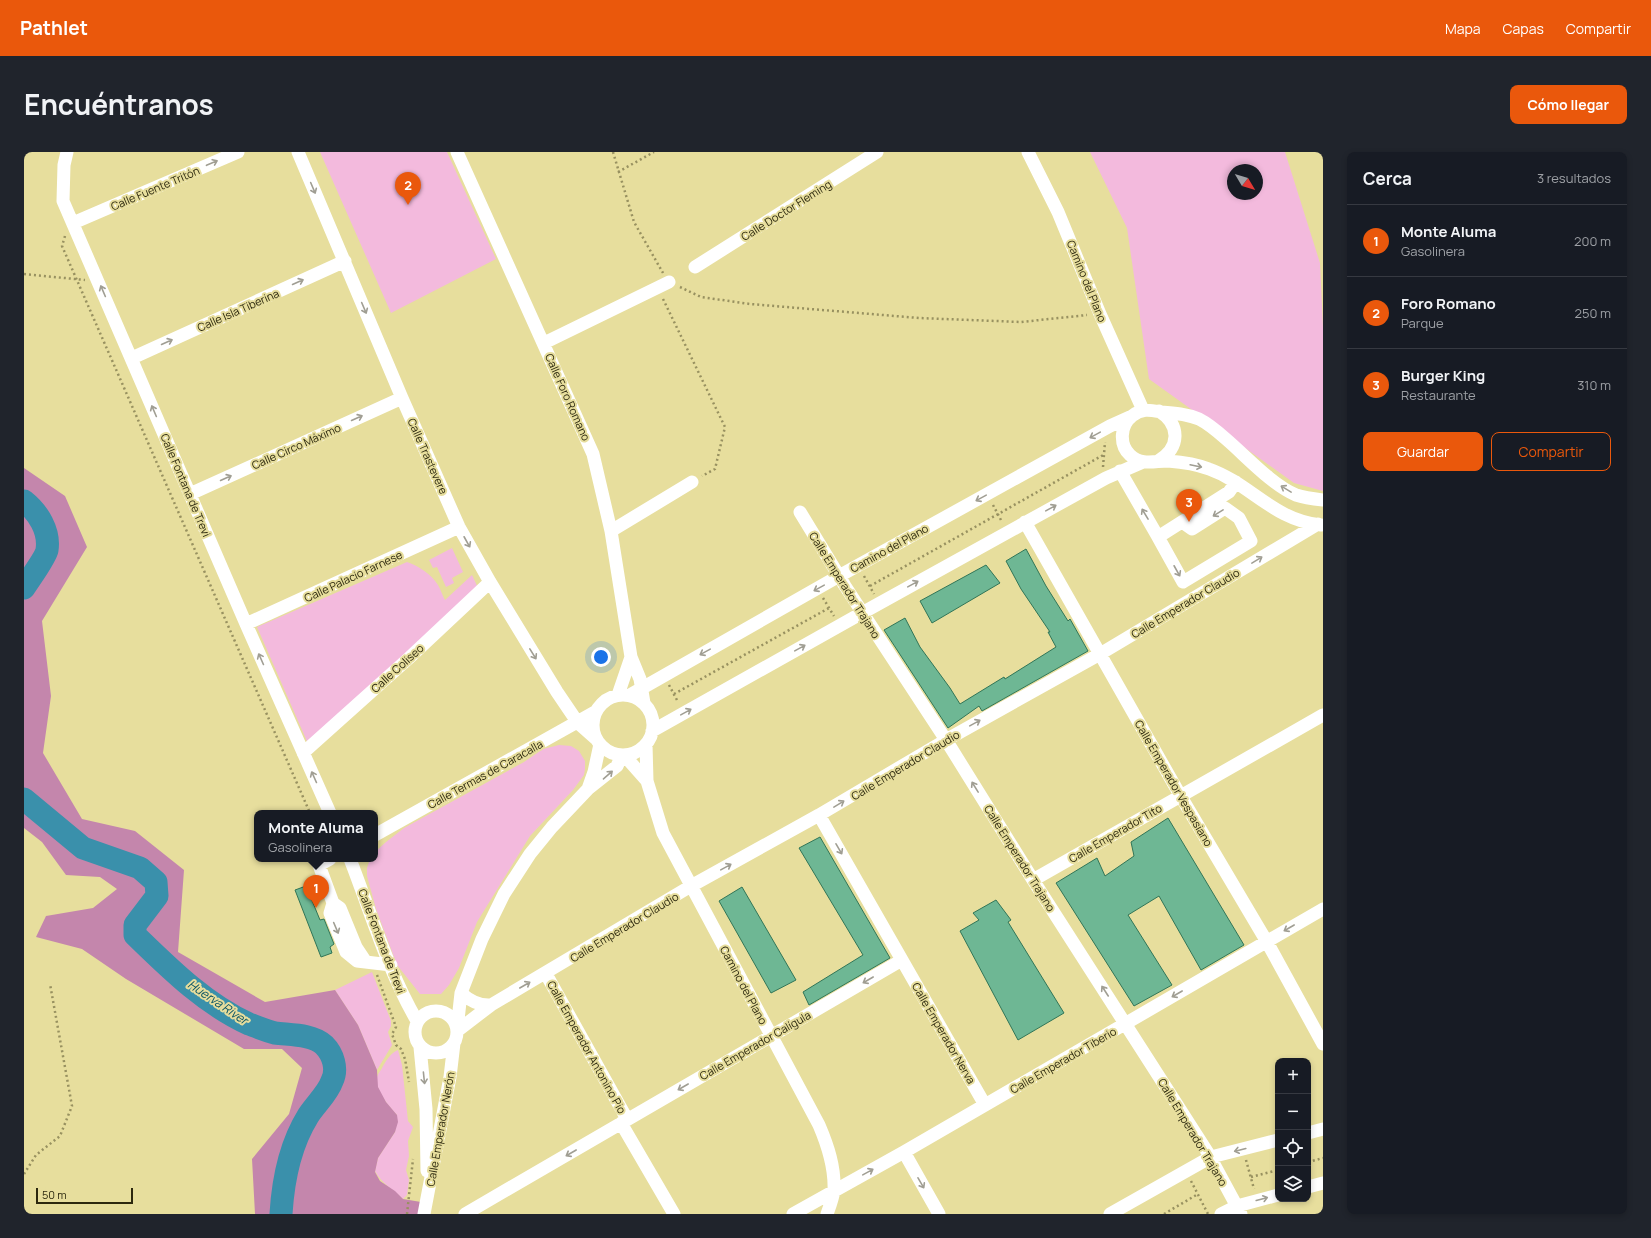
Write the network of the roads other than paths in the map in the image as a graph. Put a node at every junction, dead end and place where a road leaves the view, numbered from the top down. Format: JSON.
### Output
{"nodes":[{"id":1,"x":67,"y":152,"type":"edge"},
{"id":2,"x":238,"y":152,"type":"edge"},
{"id":3,"x":298,"y":152,"type":"edge"},
{"id":4,"x":457,"y":152,"type":"edge"},
{"id":5,"x":877,"y":152,"type":"edge"},
{"id":6,"x":1028,"y":152,"type":"edge"},
{"id":7,"x":73,"y":223,"type":"junction"},
{"id":8,"x":345,"y":261,"type":"junction"},
{"id":9,"x":695,"y":267,"type":"dead end"},
{"id":10,"x":663,"y":285,"type":"road end"},
{"id":11,"x":544,"y":343,"type":"junction"},
{"id":12,"x":132,"y":358,"type":"junction"},
{"id":13,"x":402,"y":398,"type":"junction"},
{"id":14,"x":1143,"y":410,"type":"junction"},
{"id":15,"x":1159,"y":412,"type":"junction"},
{"id":16,"x":1130,"y":417,"type":"junction"},
{"id":17,"x":1158,"y":461,"type":"junction"},
{"id":18,"x":1143,"y":462,"type":"junction"},
{"id":19,"x":1120,"y":471,"type":"junction"},
{"id":20,"x":692,"y":482,"type":"road end"},
{"id":21,"x":1236,"y":482,"type":"junction"},
{"id":22,"x":190,"y":494,"type":"junction"},
{"id":23,"x":1323,"y":500,"type":"edge"},
{"id":24,"x":800,"y":512,"type":"dead end"},
{"id":25,"x":1025,"y":522,"type":"junction"},
{"id":26,"x":1182,"y":522,"type":"junction"},
{"id":27,"x":1320,"y":524,"type":"edge"},
{"id":28,"x":459,"y":527,"type":"junction"},
{"id":29,"x":611,"y":531,"type":"junction"},
{"id":30,"x":1158,"y":537,"type":"junction"},
{"id":31,"x":839,"y":576,"type":"junction"},
{"id":32,"x":490,"y":582,"type":"junction"},
{"id":33,"x":862,"y":613,"type":"junction"},
{"id":34,"x":246,"y":624,"type":"junction"},
{"id":35,"x":1100,"y":654,"type":"junction"},
{"id":36,"x":631,"y":657,"type":"junction"},
{"id":37,"x":642,"y":688,"type":"junction"},
{"id":38,"x":624,"y":695,"type":"junction"},
{"id":39,"x":644,"y":703,"type":"junction"},
{"id":40,"x":595,"y":712,"type":"junction"},
{"id":41,"x":1323,"y":714,"type":"edge"},
{"id":42,"x":578,"y":723,"type":"junction"},
{"id":43,"x":652,"y":731,"type":"junction"},
{"id":44,"x":946,"y":740,"type":"junction"},
{"id":45,"x":598,"y":742,"type":"junction"},
{"id":46,"x":646,"y":744,"type":"junction"},
{"id":47,"x":303,"y":753,"type":"junction"},
{"id":48,"x":623,"y":755,"type":"junction"},
{"id":49,"x":647,"y":781,"type":"junction"},
{"id":50,"x":588,"y":789,"type":"junction"},
{"id":51,"x":1180,"y":795,"type":"junction"},
{"id":52,"x":329,"y":810,"type":"edge"},
{"id":53,"x":819,"y":815,"type":"junction"},
{"id":54,"x":378,"y":833,"type":"edge"},
{"id":55,"x":324,"y":862,"type":"edge"},
{"id":56,"x":351,"y":862,"type":"edge"},
{"id":57,"x":1033,"y":880,"type":"junction"},
{"id":58,"x":692,"y":886,"type":"junction"},
{"id":59,"x":1323,"y":909,"type":"edge"},
{"id":60,"x":1266,"y":942,"type":"junction"},
{"id":61,"x":902,"y":960,"type":"junction"},
{"id":62,"x":391,"y":965,"type":"junction"},
{"id":63,"x":546,"y":974,"type":"junction"},
{"id":64,"x":461,"y":993,"type":"junction"},
{"id":65,"x":491,"y":1005,"type":"junction"},
{"id":66,"x":438,"y":1011,"type":"junction"},
{"id":67,"x":418,"y":1021,"type":"junction"},
{"id":68,"x":1126,"y":1024,"type":"junction"},
{"id":69,"x":457,"y":1030,"type":"junction"},
{"id":70,"x":771,"y":1036,"type":"junction"},
{"id":71,"x":454,"y":1043,"type":"junction"},
{"id":72,"x":1323,"y":1044,"type":"edge"},
{"id":73,"x":420,"y":1047,"type":"junction"},
{"id":74,"x":985,"y":1105,"type":"junction"},
{"id":75,"x":624,"y":1122,"type":"junction"},
{"id":76,"x":1323,"y":1129,"type":"edge"},
{"id":77,"x":1311,"y":1132,"type":"edge"},
{"id":78,"x":1275,"y":1141,"type":"edge"},
{"id":79,"x":904,"y":1152,"type":"junction"},
{"id":80,"x":1211,"y":1157,"type":"junction"},
{"id":81,"x":1323,"y":1183,"type":"edge"},
{"id":82,"x":1311,"y":1186,"type":"edge"},
{"id":83,"x":834,"y":1191,"type":"junction"},
{"id":84,"x":428,"y":1195,"type":"junction"},
{"id":85,"x":1275,"y":1196,"type":"edge"},
{"id":86,"x":485,"y":1209,"type":"edge"},
{"id":87,"x":1239,"y":1210,"type":"edge"},
{"id":88,"x":801,"y":1212,"type":"edge"},
{"id":89,"x":424,"y":1214,"type":"edge"},
{"id":90,"x":465,"y":1214,"type":"edge"},
{"id":91,"x":674,"y":1214,"type":"edge"},
{"id":92,"x":827,"y":1214,"type":"edge"},
{"id":93,"x":939,"y":1214,"type":"edge"},
{"id":94,"x":1110,"y":1214,"type":"edge"},
{"id":95,"x":1221,"y":1214,"type":"edge"}],
"edges":[{"from":1,"to":7,"type":"street","name":"Calle Fontana de Trevi"},
{"from":7,"to":2,"type":"street","name":"Calle Fuente Tritón","one_way":true},
{"from":3,"to":8,"type":"street","name":"Calle Trastevere","one_way":true},
{"from":4,"to":11,"type":"street","name":"Calle Foro Romano"},
{"from":5,"to":9,"type":"street","name":"Calle Doctor Fleming"},
{"from":6,"to":14,"type":"street","name":"Camino del Plano"},
{"from":12,"to":7,"type":"street","name":"Calle Fontana de Trevi","one_way":true},
{"from":12,"to":8,"type":"street","name":"Calle Isla Tiberina","one_way":true},
{"from":8,"to":13,"type":"street","name":"Calle Trastevere","one_way":true},
{"from":10,"to":11,"type":"street"},
{"from":11,"to":29,"type":"street","name":"Calle Foro Romano"},
{"from":22,"to":12,"type":"street","name":"Calle Fontana de Trevi","one_way":true},
{"from":22,"to":13,"type":"street","name":"Calle Circo Máximo","one_way":true},
{"from":13,"to":28,"type":"street","name":"Calle Trastevere"},
{"from":14,"to":15,"type":"street"},
{"from":14,"to":16,"type":"street"},
{"from":15,"to":17,"type":"street"},
{"from":23,"to":15,"type":"street","one_way":true},
{"from":16,"to":18,"type":"street"},
{"from":16,"to":31,"type":"street","name":"Camino del Plano","one_way":true},
{"from":17,"to":18,"type":"street"},
{"from":17,"to":21,"type":"street","one_way":true},
{"from":18,"to":19,"type":"street"},
{"from":25,"to":19,"type":"street","one_way":true},
{"from":30,"to":19,"type":"street","one_way":true},
{"from":20,"to":29,"type":"street"},
{"from":21,"to":26,"type":"street"},
{"from":21,"to":27,"type":"street"},
{"from":22,"to":34,"type":"street","name":"Calle Fontana de Trevi"},
{"from":24,"to":31,"type":"street","name":"Calle Emperador Trajano"},
{"from":33,"to":25,"type":"street","one_way":true},
{"from":25,"to":35,"type":"street","name":"Calle Emperador Vespasiano"},
{"from":26,"to":30,"type":"street"},
{"from":30,"to":26,"type":"street","one_way":true},
{"from":35,"to":27,"type":"street","name":"Calle Emperador Claudio","one_way":true},
{"from":28,"to":32,"type":"street","name":"Calle Trastevere","one_way":true},
{"from":28,"to":34,"type":"street","name":"Calle Palacio Farnese"},
{"from":29,"to":36,"type":"street","name":"Calle Foro Romano"},
{"from":31,"to":33,"type":"street","name":"Calle Emperador Trajano"},
{"from":31,"to":37,"type":"street","name":"Camino del Plano","one_way":true},
{"from":32,"to":42,"type":"street","name":"Calle Trastevere","one_way":true},
{"from":32,"to":47,"type":"street","name":"Calle Coliseo"},
{"from":43,"to":33,"type":"street","one_way":true},
{"from":33,"to":44,"type":"street","name":"Calle Emperador Trajano"},
{"from":47,"to":34,"type":"street","name":"Calle Fontana de Trevi","one_way":true},
{"from":44,"to":35,"type":"street","name":"Calle Emperador Claudio","one_way":true},
{"from":35,"to":51,"type":"street","name":"Calle Emperador Vespasiano"},
{"from":36,"to":37,"type":"street","name":"Calle Foro Romano"},
{"from":36,"to":38,"type":"street","name":"Calle Foro Romano"},
{"from":37,"to":38,"type":"street","name":"Camino del Plano"},
{"from":37,"to":39,"type":"street","name":"Calle Foro Romano"},
{"from":38,"to":39,"type":"street"},
{"from":38,"to":40,"type":"street"},
{"from":39,"to":43,"type":"street"},
{"from":40,"to":42,"type":"street","name":"Calle Termas de Caracalla"},
{"from":40,"to":45,"type":"street"},
{"from":41,"to":51,"type":"street","name":"Calle Emperador Tito"},
{"from":42,"to":45,"type":"street","name":"Calle Trastevere"},
{"from":42,"to":54,"type":"street","name":"Calle Termas de Caracalla"},
{"from":43,"to":46,"type":"street"},
{"from":53,"to":44,"type":"street","name":"Calle Emperador Claudio","one_way":true},
{"from":57,"to":44,"type":"street","name":"Calle Emperador Trajano","one_way":true},
{"from":45,"to":48,"type":"street"},
{"from":45,"to":50,"type":"street"},
{"from":46,"to":48,"type":"street"},
{"from":46,"to":49,"type":"street","name":"Camino del Plano"},
{"from":52,"to":47,"type":"street","name":"Calle Fontana de Trevi","one_way":true},
{"from":48,"to":49,"type":"street","name":"Camino del Plano"},
{"from":50,"to":48,"type":"street","one_way":true},
{"from":49,"to":58,"type":"street","name":"Camino del Plano"},
{"from":50,"to":64,"type":"street"},
{"from":51,"to":57,"type":"street","name":"Calle Emperador Tito"},
{"from":51,"to":60,"type":"street","name":"Calle Emperador Vespasiano"},
{"from":58,"to":53,"type":"street","name":"Calle Emperador Claudio","one_way":true},
{"from":53,"to":61,"type":"street","one_way":true},
{"from":55,"to":62,"type":"street","one_way":true},
{"from":56,"to":62,"type":"street","name":"Calle Fontana de Trevi"},
{"from":68,"to":57,"type":"street","name":"Calle Emperador Trajano","one_way":true},
{"from":58,"to":63,"type":"street","name":"Calle Emperador Claudio"},
{"from":58,"to":70,"type":"street","name":"Camino del Plano"},
{"from":59,"to":60,"type":"street","name":"Calle Emperador Tiberio","one_way":true},
{"from":60,"to":68,"type":"street","name":"Calle Emperador Tiberio","one_way":true},
{"from":60,"to":72,"type":"street","name":"Calle Emperador Vespasiano"},
{"from":61,"to":70,"type":"street","name":"Calle Emperador Calígula","one_way":true},
{"from":61,"to":74,"type":"street","name":"Calle Emperador Nerva"},
{"from":62,"to":67,"type":"street","name":"Calle Fontana de Trevi"},
{"from":65,"to":63,"type":"street","name":"Calle Emperador Claudio","one_way":true},
{"from":63,"to":75,"type":"street","name":"Calle Emperador Antonino Pio"},
{"from":64,"to":65,"type":"street"},
{"from":64,"to":66,"type":"street"},
{"from":64,"to":69,"type":"street"},
{"from":65,"to":69,"type":"street","name":"Calle Emperador Claudio"},
{"from":66,"to":67,"type":"street"},
{"from":66,"to":69,"type":"street"},
{"from":67,"to":73,"type":"street"},
{"from":68,"to":74,"type":"street","name":"Calle Emperador Tiberio"},
{"from":68,"to":80,"type":"street","name":"Calle Emperador Trajano"},
{"from":69,"to":71,"type":"street"},
{"from":70,"to":75,"type":"street","name":"Calle Emperador Calígula","one_way":true},
{"from":70,"to":83,"type":"street","name":"Camino del Plano"},
{"from":71,"to":73,"type":"street"},
{"from":71,"to":84,"type":"street","name":"Calle Emperador Nerón"},
{"from":73,"to":84,"type":"street","one_way":true},
{"from":74,"to":79,"type":"street","name":"Calle Emperador Tiberio"},
{"from":75,"to":86,"type":"street","name":"Calle Emperador Calígula","one_way":true},
{"from":75,"to":91,"type":"street","name":"Calle Emperador Antonino Pio"},
{"from":76,"to":77,"type":"street"},
{"from":78,"to":80,"type":"street","one_way":true},
{"from":83,"to":79,"type":"street","name":"Calle Emperador Tiberio","one_way":true},
{"from":79,"to":93,"type":"street","one_way":true},
{"from":80,"to":87,"type":"street","name":"Calle Emperador Trajano"},
{"from":80,"to":94,"type":"street"},
{"from":81,"to":82,"type":"street"},
{"from":83,"to":88,"type":"street","name":"Calle Emperador Tiberio"},
{"from":83,"to":92,"type":"street","name":"Camino del Plano"},
{"from":84,"to":89,"type":"street","name":"Calle Emperador Nerón"},
{"from":87,"to":85,"type":"street","one_way":true},
{"from":86,"to":90,"type":"street","name":"Calle Emperador Calígula"},
{"from":87,"to":95,"type":"street"}]}
